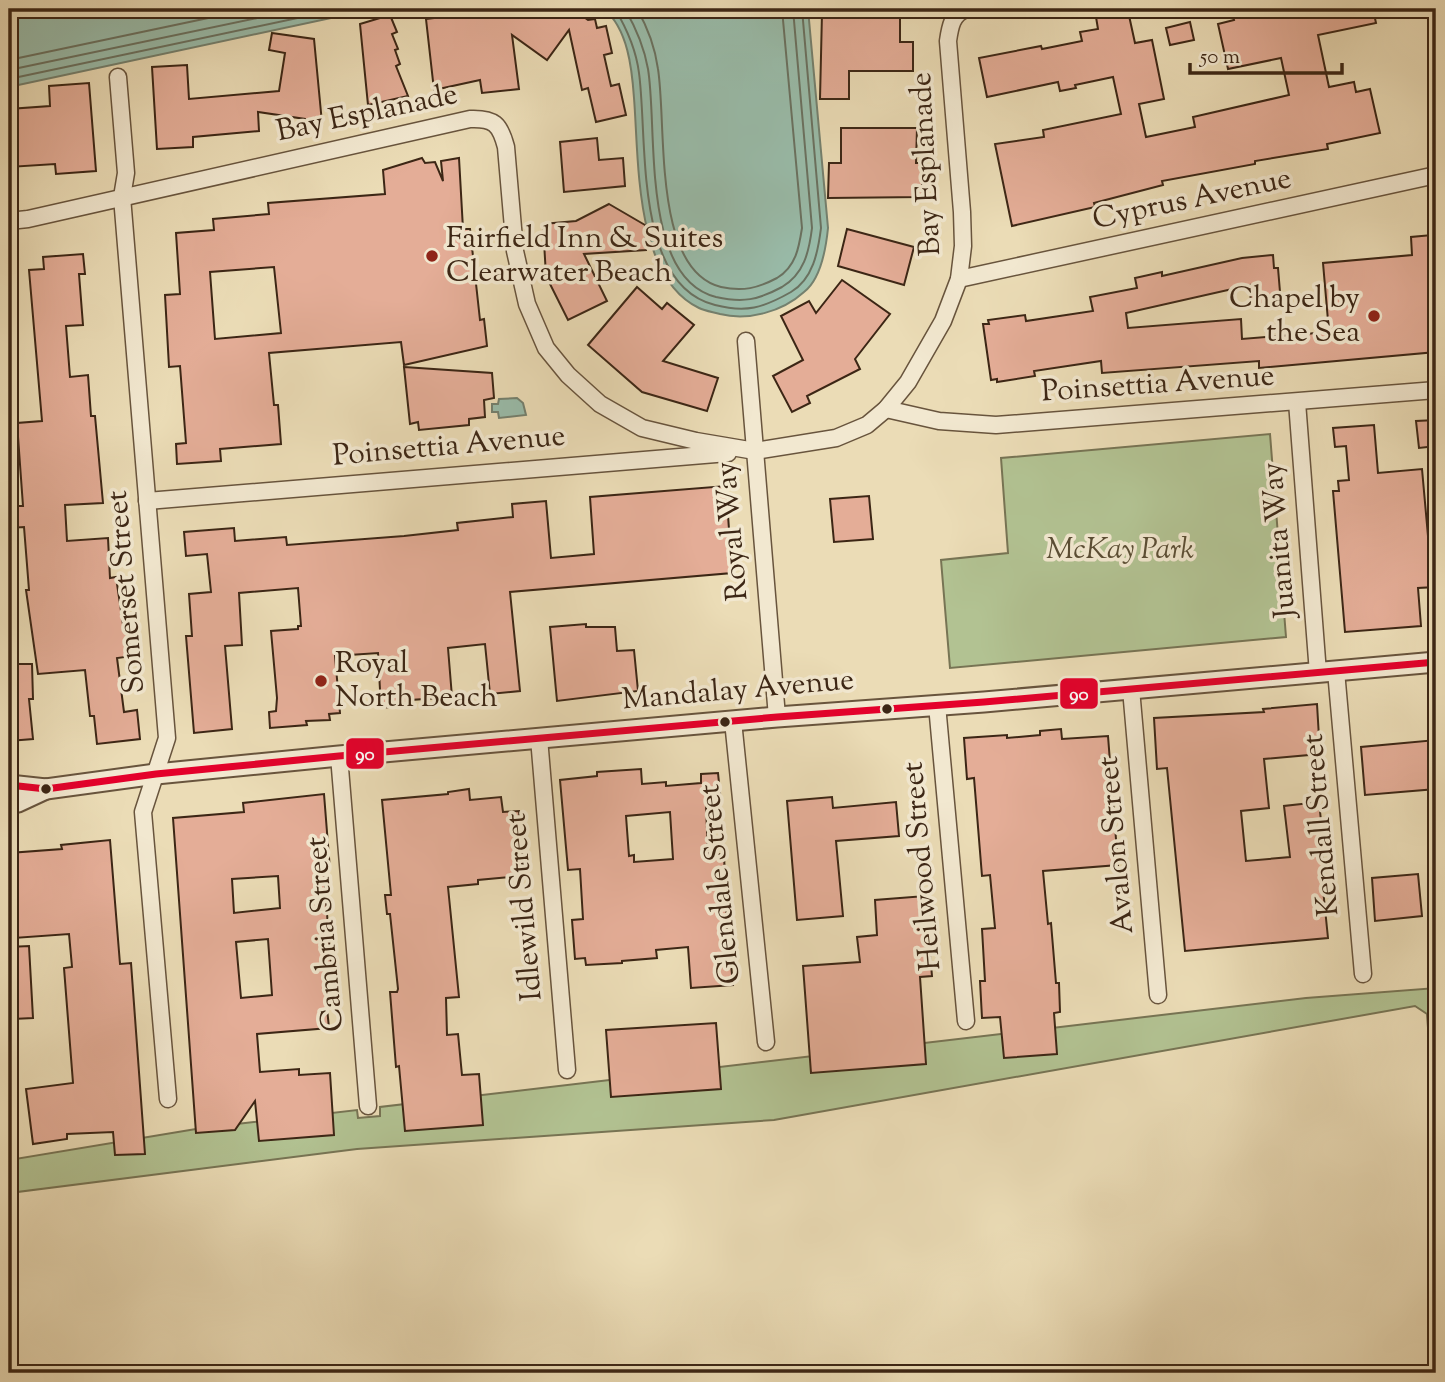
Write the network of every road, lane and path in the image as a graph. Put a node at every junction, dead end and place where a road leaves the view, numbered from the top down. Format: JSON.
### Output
{"nodes":[{"id":1,"x":967,"y":9,"type":"edge"},
{"id":2,"x":118,"y":77,"type":"dead end"},
{"id":3,"x":1436,"y":176,"type":"edge"},
{"id":4,"x":122,"y":197,"type":"junction"},
{"id":5,"x":9,"y":221,"type":"edge"},
{"id":6,"x":959,"y":279,"type":"junction"},
{"id":7,"x":746,"y":341,"type":"dead end"},
{"id":8,"x":1436,"y":390,"type":"edge"},
{"id":9,"x":1297,"y":402,"type":"junction"},
{"id":10,"x":886,"y":409,"type":"junction"},
{"id":11,"x":755,"y":451,"type":"junction"},
{"id":12,"x":147,"y":501,"type":"junction"},
{"id":13,"x":1436,"y":662,"type":"edge"},
{"id":14,"x":1327,"y":672,"type":"junction"},
{"id":15,"x":1131,"y":689,"type":"junction"},
{"id":16,"x":937,"y":705,"type":"junction"},
{"id":17,"x":777,"y":717,"type":"junction"},
{"id":18,"x":733,"y":721,"type":"junction"},
{"id":19,"x":539,"y":738,"type":"junction"},
{"id":20,"x":339,"y":756,"type":"junction"},
{"id":21,"x":156,"y":774,"type":"junction"},
{"id":22,"x":9,"y":785,"type":"edge"},
{"id":23,"x":46,"y":789,"type":"junction"},
{"id":24,"x":9,"y":804,"type":"edge"},
{"id":25,"x":1363,"y":974,"type":"dead end"},
{"id":26,"x":1158,"y":995,"type":"dead end"},
{"id":27,"x":966,"y":1021,"type":"dead end"},
{"id":28,"x":766,"y":1042,"type":"dead end"},
{"id":29,"x":567,"y":1070,"type":"dead end"},
{"id":30,"x":168,"y":1099,"type":"dead end"},
{"id":31,"x":368,"y":1106,"type":"dead end"}],
"edges":[{"from":1,"to":6,"type":"street","name":"Bay Esplanade"},
{"from":2,"to":4,"type":"street","name":"Somerset Street"},
{"from":3,"to":6,"type":"street","name":"Cyprus Avenue"},
{"from":4,"to":5,"type":"street","name":"Bay Esplanade"},
{"from":4,"to":11,"type":"street","name":"Bay Esplanade"},
{"from":4,"to":12,"type":"street","name":"Somerset Street"},
{"from":6,"to":10,"type":"street","name":"Bay Esplanade"},
{"from":7,"to":11,"type":"street","name":"Royal Way"},
{"from":8,"to":9,"type":"street","name":"Poinsettia Avenue"},
{"from":9,"to":10,"type":"street","name":"Poinsettia Avenue"},
{"from":9,"to":14,"type":"street","name":"Juanita Way"},
{"from":10,"to":11,"type":"street","name":"Bay Esplanade"},
{"from":11,"to":12,"type":"street","name":"Poinsettia Avenue"},
{"from":11,"to":17,"type":"street","name":"Royal Way"},
{"from":12,"to":21,"type":"street","name":"Somerset Street"},
{"from":13,"to":14,"type":"street","name":"Mandalay Avenue"},
{"from":14,"to":15,"type":"street","name":"Mandalay Avenue"},
{"from":14,"to":25,"type":"street","name":"Kendall Street"},
{"from":15,"to":16,"type":"street","name":"Mandalay Avenue"},
{"from":15,"to":26,"type":"street","name":"Avalon Street"},
{"from":16,"to":17,"type":"street","name":"Mandalay Avenue"},
{"from":16,"to":27,"type":"street","name":"Heilwood Street"},
{"from":17,"to":18,"type":"street","name":"Mandalay Avenue"},
{"from":18,"to":19,"type":"street","name":"Mandalay Avenue"},
{"from":18,"to":28,"type":"street","name":"Glendale Street"},
{"from":19,"to":20,"type":"street","name":"Mandalay Avenue"},
{"from":19,"to":29,"type":"street","name":"Idlewild Street"},
{"from":20,"to":21,"type":"street","name":"Mandalay Avenue"},
{"from":20,"to":31,"type":"street","name":"Cambria Street"},
{"from":21,"to":23,"type":"street","name":"Mandalay Avenue"},
{"from":21,"to":30,"type":"street","name":"Somerset Street"},
{"from":22,"to":23,"type":"street","name":"Mandalay Avenue"},
{"from":23,"to":24,"type":"street","name":"Mandalay Avenue"}]}
